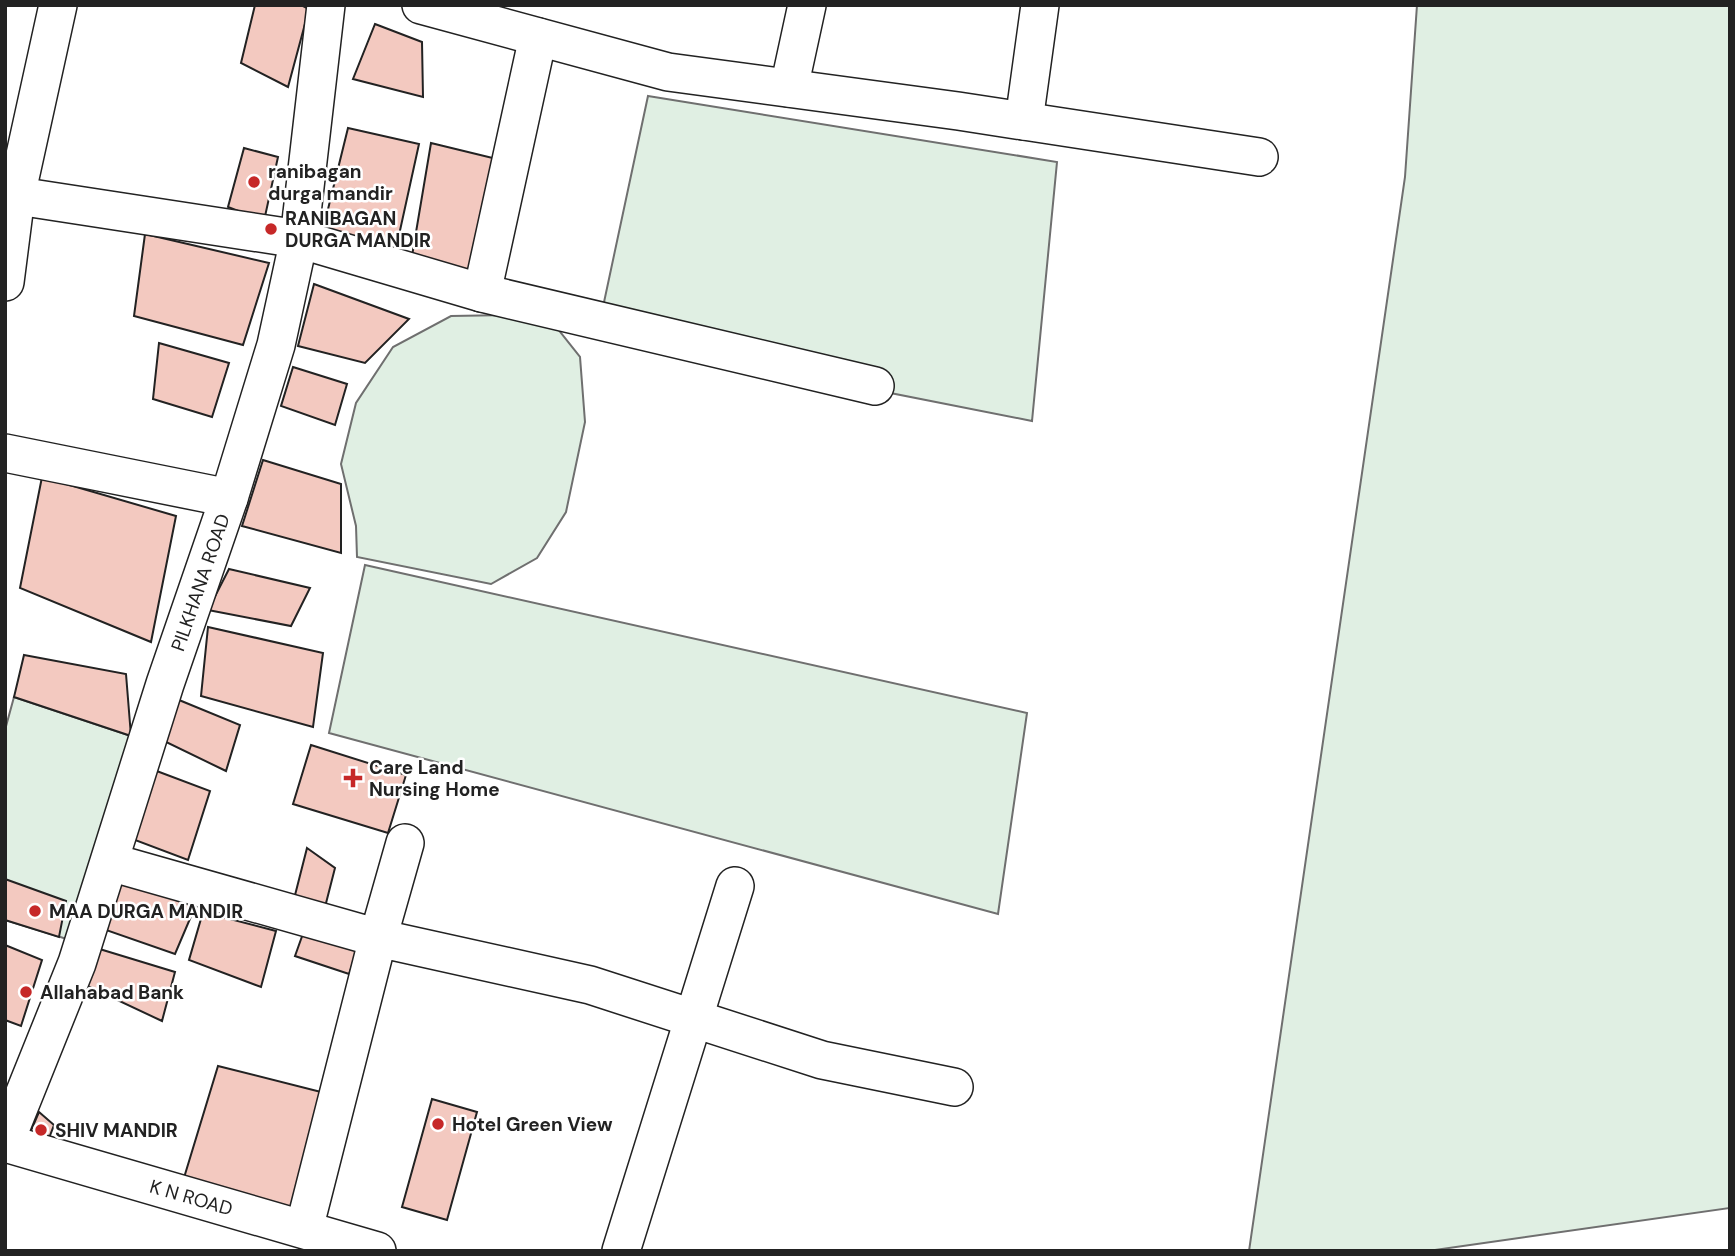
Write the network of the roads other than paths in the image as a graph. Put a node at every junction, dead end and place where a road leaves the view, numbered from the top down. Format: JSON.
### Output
{"nodes":[{"id":1,"x":58,"y":5,"type":"edge"},
{"id":2,"x":326,"y":5,"type":"edge"},
{"id":3,"x":421,"y":5,"type":"edge"},
{"id":4,"x":807,"y":5,"type":"edge"},
{"id":5,"x":1040,"y":5,"type":"edge"},
{"id":6,"x":538,"y":37,"type":"junction"},
{"id":7,"x":789,"y":88,"type":"junction"},
{"id":8,"x":1024,"y":121,"type":"junction"},
{"id":9,"x":1259,"y":157,"type":"dead end"},
{"id":10,"x":11,"y":195,"type":"edge"},
{"id":11,"x":299,"y":239,"type":"junction"},
{"id":12,"x":5,"y":282,"type":"edge"},
{"id":13,"x":482,"y":293,"type":"junction"},
{"id":14,"x":875,"y":386,"type":"dead end"},
{"id":15,"x":5,"y":453,"type":"edge"},
{"id":16,"x":229,"y":498,"type":"junction"},
{"id":17,"x":405,"y":843,"type":"dead end"},
{"id":18,"x":110,"y":862,"type":"junction"},
{"id":19,"x":734,"y":886,"type":"dead end"},
{"id":20,"x":378,"y":938,"type":"junction"},
{"id":21,"x":694,"y":1018,"type":"junction"},
{"id":22,"x":954,"y":1087,"type":"dead end"},
{"id":23,"x":5,"y":1142,"type":"edge"},
{"id":24,"x":304,"y":1230,"type":"junction"},
{"id":25,"x":377,"y":1251,"type":"edge"},
{"id":26,"x":621,"y":1251,"type":"edge"}],
"edges":[{"from":1,"to":10,"type":"street"},
{"from":2,"to":11,"type":"street","name":"PILKHANA ROAD"},
{"from":3,"to":6,"type":"street"},
{"from":4,"to":7,"type":"street"},
{"from":5,"to":8,"type":"street"},
{"from":6,"to":7,"type":"street"},
{"from":6,"to":13,"type":"street"},
{"from":7,"to":8,"type":"street"},
{"from":8,"to":9,"type":"street"},
{"from":10,"to":11,"type":"street"},
{"from":10,"to":12,"type":"street"},
{"from":11,"to":13,"type":"street"},
{"from":11,"to":16,"type":"street","name":"PILKHANA ROAD"},
{"from":13,"to":14,"type":"street"},
{"from":15,"to":16,"type":"street"},
{"from":16,"to":18,"type":"street","name":"PILKHANA ROAD"},
{"from":17,"to":20,"type":"street"},
{"from":18,"to":20,"type":"street"},
{"from":18,"to":23,"type":"street","name":"PILKHANA ROAD"},
{"from":19,"to":21,"type":"street"},
{"from":20,"to":21,"type":"street"},
{"from":20,"to":24,"type":"street"},
{"from":21,"to":22,"type":"street"},
{"from":21,"to":26,"type":"street"},
{"from":23,"to":24,"type":"street","name":"K N ROAD"},
{"from":24,"to":25,"type":"street","name":"K N ROAD"}]}
